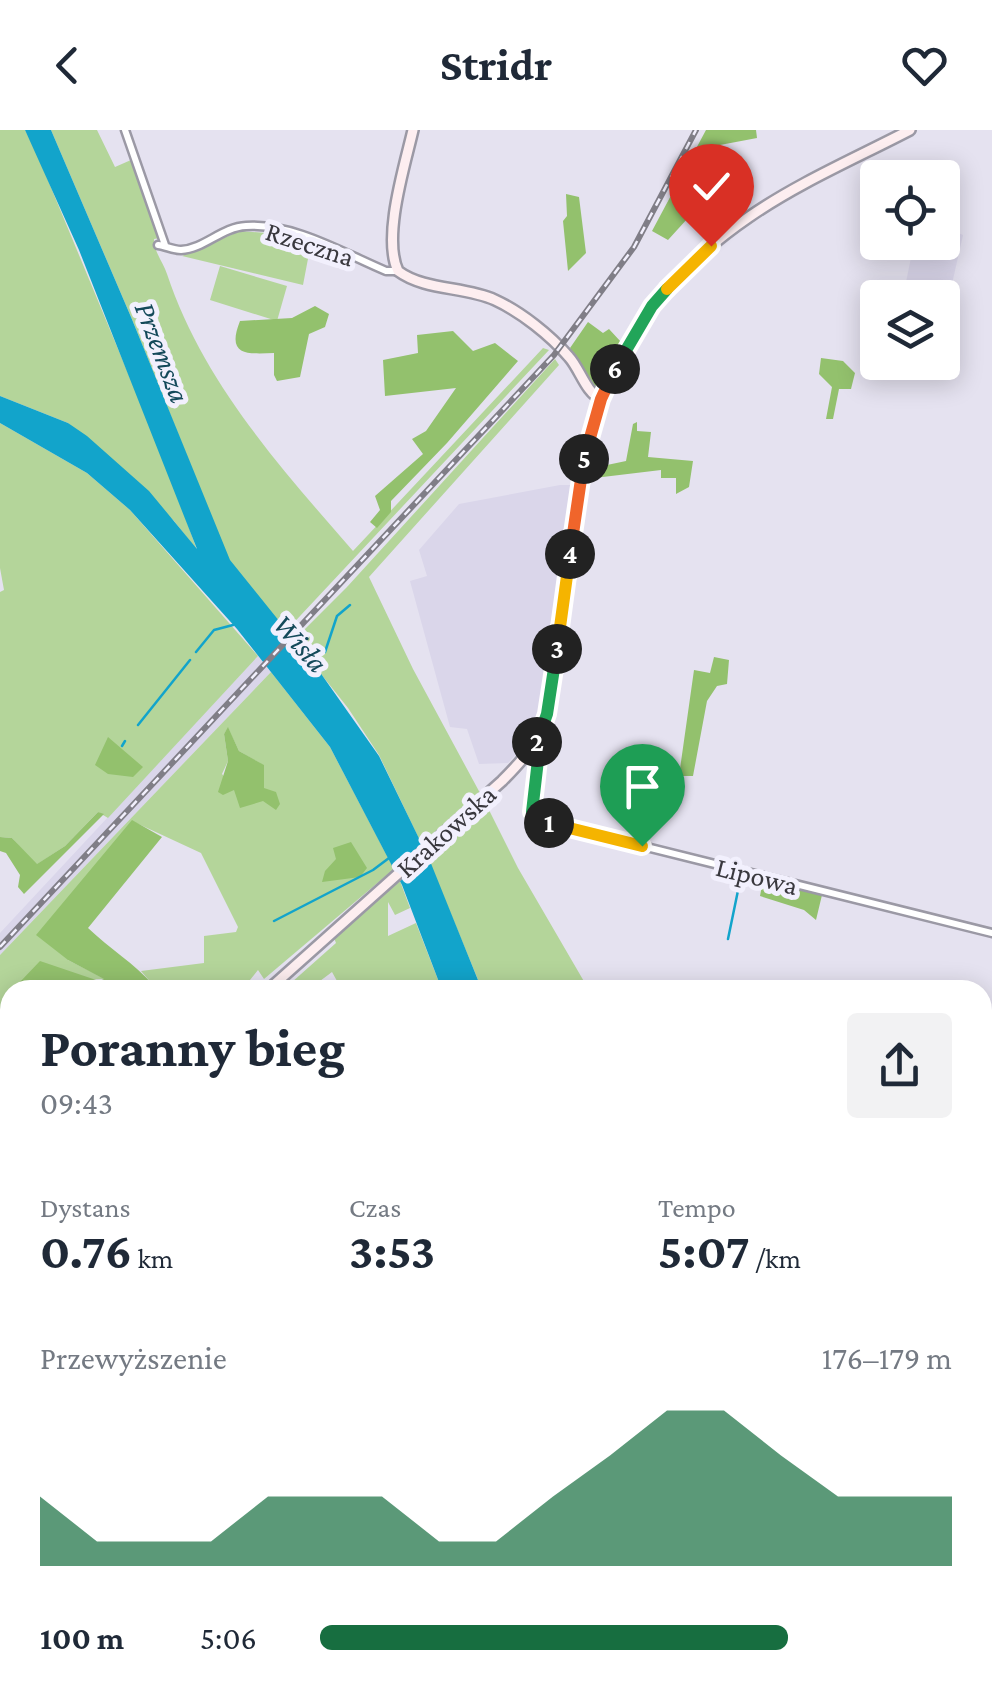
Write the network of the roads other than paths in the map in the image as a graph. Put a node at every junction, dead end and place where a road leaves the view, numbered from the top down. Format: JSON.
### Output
{"nodes":[{"id":1,"x":124,"y":130,"type":"edge"},
{"id":2,"x":413,"y":130,"type":"edge"},
{"id":3,"x":910,"y":130,"type":"edge"},
{"id":4,"x":398,"y":271,"type":"junction"},
{"id":5,"x":601,"y":399,"type":"junction"},
{"id":6,"x":532,"y":748,"type":"junction"},
{"id":7,"x":992,"y":933,"type":"edge"},
{"id":8,"x":279,"y":980,"type":"edge"}],
"edges":[{"from":1,"to":4,"type":"street","name":"Rzeczna"},
{"from":2,"to":4,"type":"street"},
{"from":3,"to":5,"type":"street","name":"Krakowska"},
{"from":4,"to":5,"type":"street"},
{"from":5,"to":6,"type":"street","name":"Krakowska"},
{"from":6,"to":7,"type":"street","name":"Lipowa"},
{"from":6,"to":8,"type":"street","name":"Krakowska"}]}
